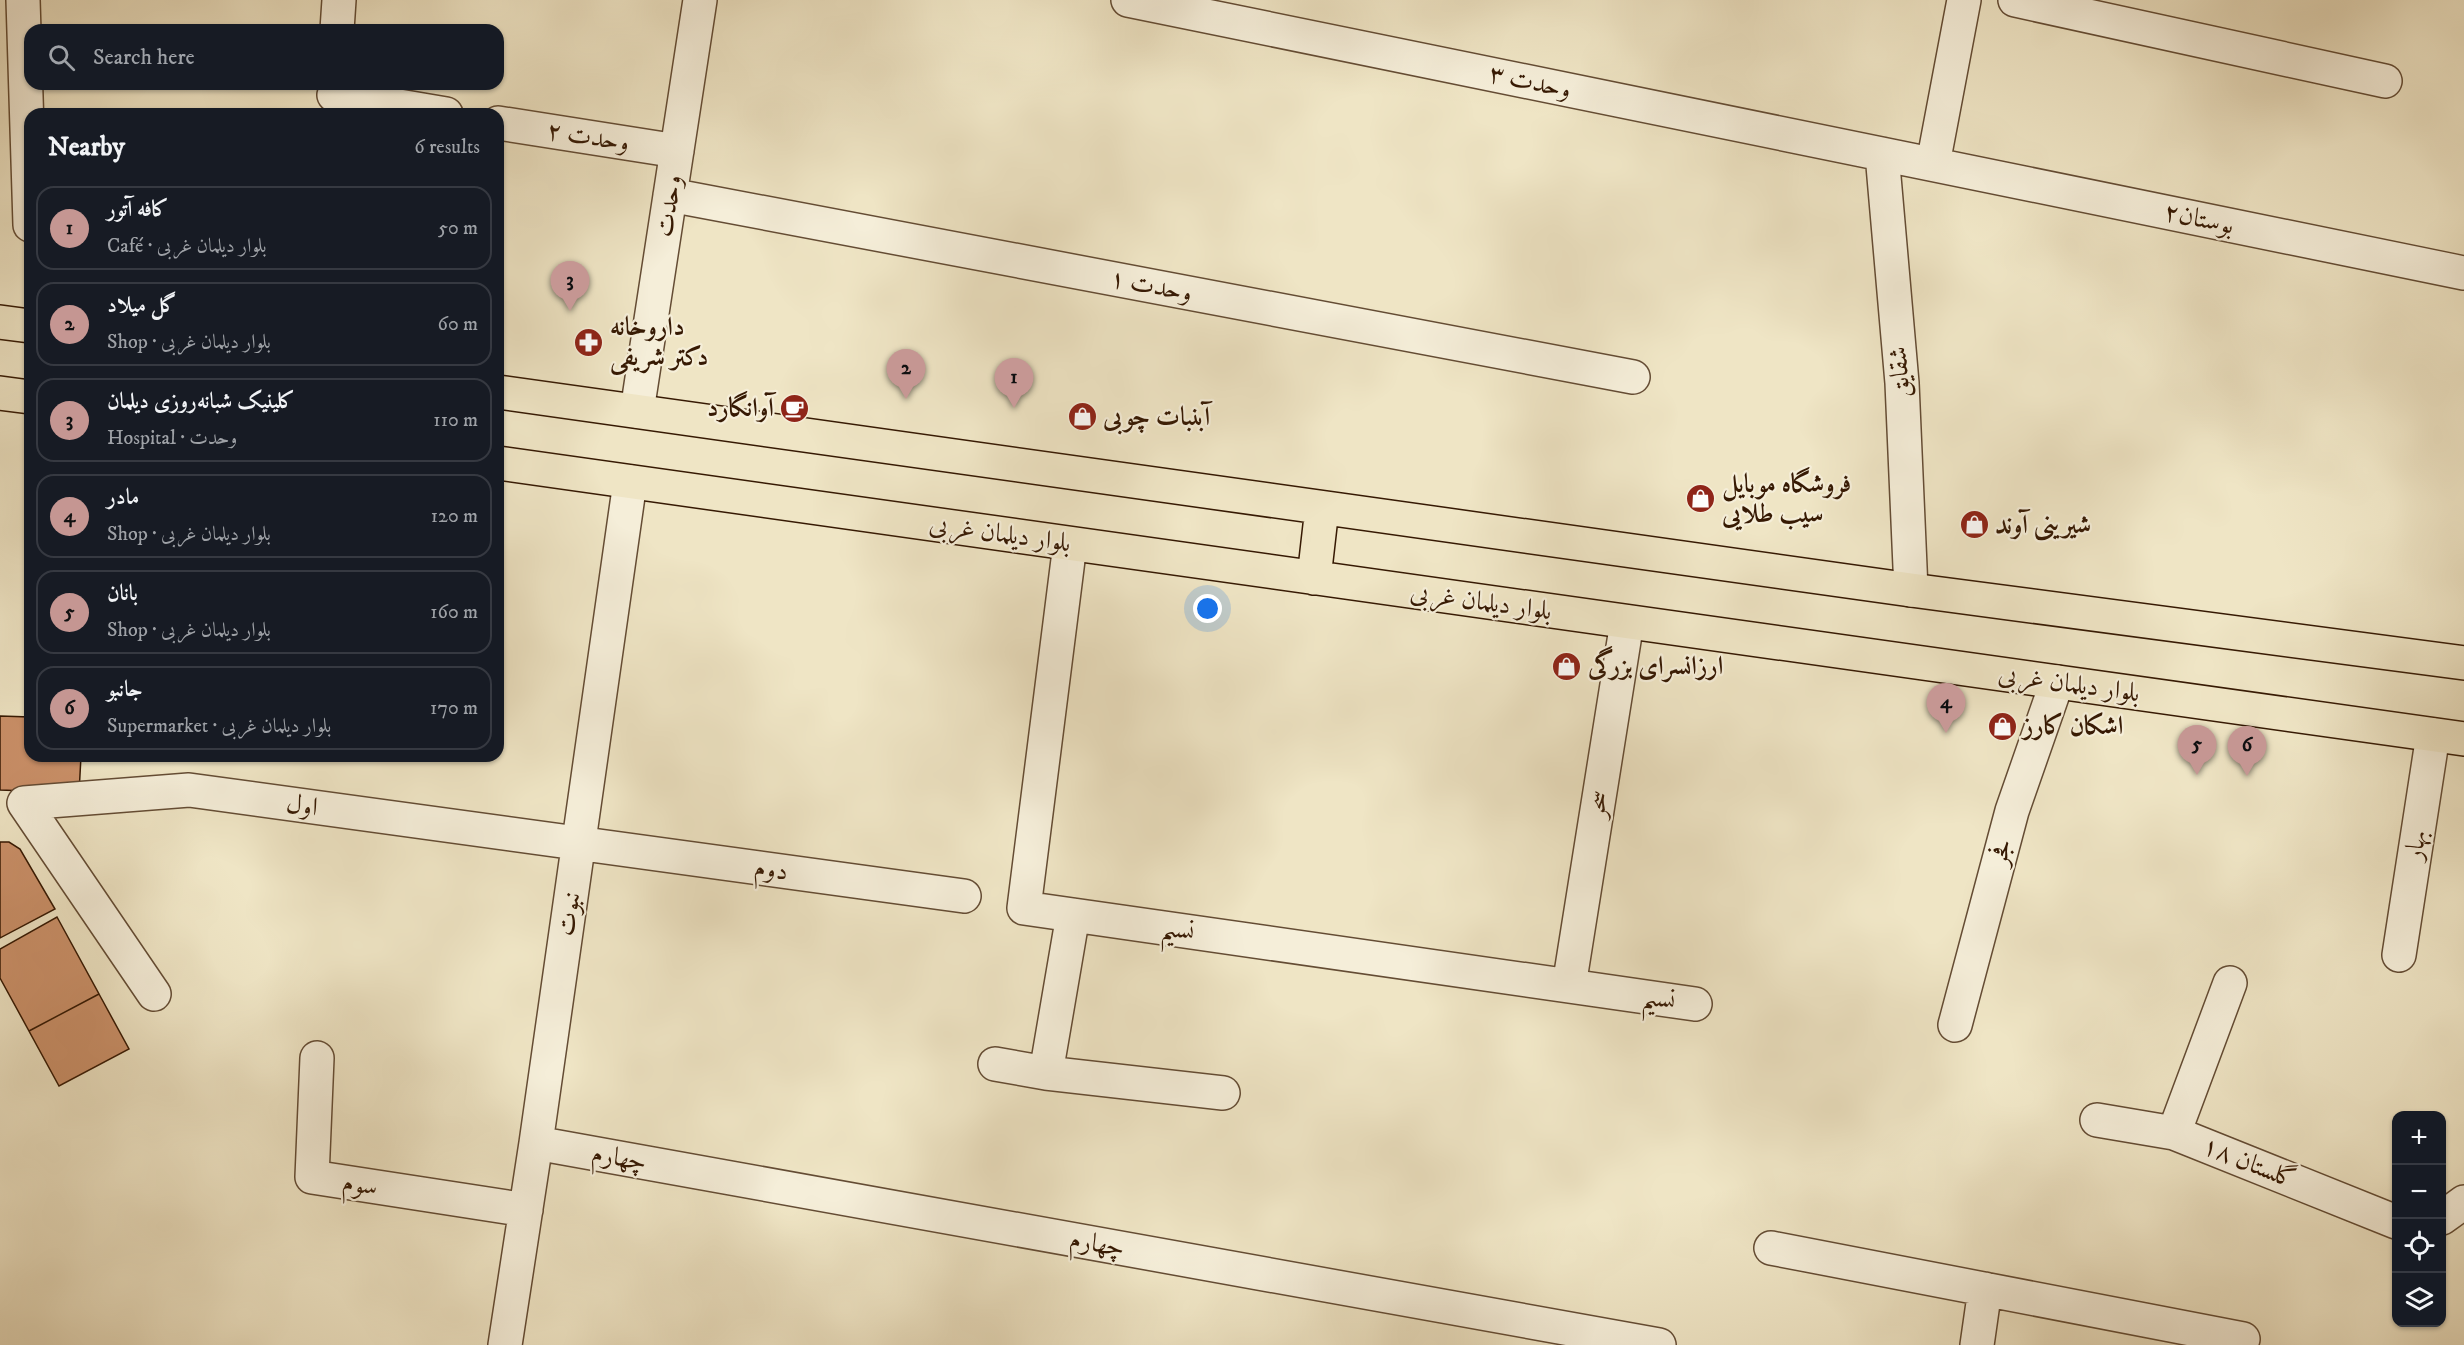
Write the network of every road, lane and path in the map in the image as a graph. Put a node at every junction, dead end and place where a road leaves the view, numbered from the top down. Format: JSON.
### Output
{"nodes":[{"id":1,"x":22,"y":0,"type":"edge"},
{"id":2,"x":339,"y":0,"type":"edge"},
{"id":3,"x":700,"y":0,"type":"edge"},
{"id":4,"x":1128,"y":0,"type":"edge"},
{"id":5,"x":1964,"y":0,"type":"edge"},
{"id":6,"x":2015,"y":0,"type":"edge"},
{"id":7,"x":337,"y":24,"type":"edge"},
{"id":8,"x":24,"y":56,"type":"edge"},
{"id":9,"x":2385,"y":81,"type":"dead end"},
{"id":10,"x":25,"y":90,"type":"edge"},
{"id":11,"x":333,"y":98,"type":"edge"},
{"id":12,"x":26,"y":108,"type":"edge"},
{"id":13,"x":404,"y":108,"type":"edge"},
{"id":14,"x":504,"y":124,"type":"edge"},
{"id":15,"x":677,"y":151,"type":"junction"},
{"id":16,"x":1882,"y":154,"type":"junction"},
{"id":17,"x":1933,"y":164,"type":"junction"},
{"id":18,"x":670,"y":195,"type":"junction"},
{"id":19,"x":2464,"y":273,"type":"edge"},
{"id":20,"x":0,"y":322,"type":"edge"},
{"id":21,"x":24,"y":325,"type":"edge"},
{"id":22,"x":1633,"y":377,"type":"dead end"},
{"id":23,"x":0,"y":393,"type":"edge"},
{"id":24,"x":504,"y":393,"type":"edge"},
{"id":25,"x":24,"y":396,"type":"edge"},
{"id":26,"x":637,"y":411,"type":"junction"},
{"id":27,"x":504,"y":464,"type":"edge"},
{"id":28,"x":630,"y":482,"type":"junction"},
{"id":29,"x":1322,"y":508,"type":"junction"},
{"id":30,"x":1070,"y":544,"type":"junction"},
{"id":31,"x":1314,"y":578,"type":"junction"},
{"id":32,"x":1911,"y":590,"type":"junction"},
{"id":33,"x":1627,"y":622,"type":"junction"},
{"id":34,"x":2464,"y":663,"type":"edge"},
{"id":35,"x":2057,"y":682,"type":"junction"},
{"id":36,"x":2448,"y":737,"type":"edge"},
{"id":37,"x":578,"y":845,"type":"junction"},
{"id":38,"x":964,"y":896,"type":"dead end"},
{"id":39,"x":1073,"y":915,"type":"junction"},
{"id":40,"x":2399,"y":954,"type":"dead end"},
{"id":41,"x":2230,"y":983,"type":"dead end"},
{"id":42,"x":1569,"y":986,"type":"junction"},
{"id":43,"x":154,"y":994,"type":"dead end"},
{"id":44,"x":1695,"y":1004,"type":"dead end"},
{"id":45,"x":1955,"y":1025,"type":"dead end"},
{"id":46,"x":317,"y":1058,"type":"dead end"},
{"id":47,"x":995,"y":1064,"type":"dead end"},
{"id":48,"x":1046,"y":1073,"type":"junction"},
{"id":49,"x":1223,"y":1093,"type":"dead end"},
{"id":50,"x":2097,"y":1120,"type":"dead end"},
{"id":51,"x":2174,"y":1133,"type":"junction"},
{"id":52,"x":536,"y":1143,"type":"junction"},
{"id":53,"x":2464,"y":1202,"type":"edge"},
{"id":54,"x":526,"y":1210,"type":"junction"},
{"id":55,"x":2446,"y":1215,"type":"edge"},
{"id":56,"x":2392,"y":1220,"type":"edge"},
{"id":57,"x":1771,"y":1248,"type":"dead end"},
{"id":58,"x":1985,"y":1289,"type":"junction"},
{"id":59,"x":2243,"y":1339,"type":"dead end"},
{"id":60,"x":505,"y":1345,"type":"edge"},
{"id":61,"x":1659,"y":1345,"type":"edge"},
{"id":62,"x":1977,"y":1345,"type":"edge"}],
"edges":[{"from":1,"to":8,"type":"street"},
{"from":2,"to":7,"type":"street"},
{"from":3,"to":15,"type":"street","name":"وحدت"},
{"from":4,"to":16,"type":"street","name":"وحدت ۳"},
{"from":5,"to":17,"type":"street"},
{"from":6,"to":9,"type":"street"},
{"from":10,"to":12,"type":"street"},
{"from":11,"to":13,"type":"street"},
{"from":14,"to":15,"type":"street","name":"وحدت ۲"},
{"from":15,"to":18,"type":"street","name":"وحدت"},
{"from":16,"to":17,"type":"street","name":"وحدت ۳"},
{"from":16,"to":32,"type":"street","name":"شقایق"},
{"from":17,"to":19,"type":"street","name":"بوستان۲"},
{"from":18,"to":22,"type":"street","name":"وحدت ۱"},
{"from":18,"to":26,"type":"street","name":"وحدت"},
{"from":20,"to":21,"type":"main road"},
{"from":23,"to":25,"type":"main road"},
{"from":24,"to":26,"type":"main road"},
{"from":26,"to":29,"type":"main road"},
{"from":27,"to":28,"type":"main road","name":"بلوار دیلمان غربی"},
{"from":28,"to":30,"type":"main road","name":"بلوار دیلمان غربی"},
{"from":28,"to":37,"type":"street","name":"نبوت"},
{"from":29,"to":31,"type":"main road"},
{"from":29,"to":32,"type":"main road"},
{"from":30,"to":31,"type":"main road","name":"بلوار دیلمان غربی"},
{"from":30,"to":39,"type":"street","name":"نسیم"},
{"from":31,"to":33,"type":"main road","name":"بلوار دیلمان غربی"},
{"from":32,"to":34,"type":"main road"},
{"from":33,"to":35,"type":"main road","name":"بلوار دیلمان غربی"},
{"from":33,"to":42,"type":"street","name":"سحر"},
{"from":35,"to":36,"type":"main road","name":"بلوار دیلمان غربی"},
{"from":35,"to":45,"type":"street","name":"فجر"},
{"from":36,"to":40,"type":"street","name":"بهار"},
{"from":37,"to":38,"type":"street","name":"دوم"},
{"from":37,"to":43,"type":"street","name":"اول"},
{"from":37,"to":52,"type":"street","name":"نبوت"},
{"from":39,"to":42,"type":"street","name":"نسیم"},
{"from":39,"to":48,"type":"street"},
{"from":41,"to":51,"type":"street"},
{"from":42,"to":44,"type":"street","name":"نسیم"},
{"from":46,"to":54,"type":"street","name":"سوم"},
{"from":47,"to":48,"type":"street"},
{"from":48,"to":49,"type":"street"},
{"from":50,"to":51,"type":"street","name":"گلستان ۱۸"},
{"from":51,"to":56,"type":"street","name":"گلستان ۱۸"},
{"from":52,"to":54,"type":"street","name":"نبوت"},
{"from":52,"to":61,"type":"street","name":"چهارم"},
{"from":53,"to":55,"type":"street"},
{"from":54,"to":60,"type":"street","name":"نبوت"},
{"from":57,"to":58,"type":"street"},
{"from":58,"to":59,"type":"street"},
{"from":58,"to":62,"type":"street"}]}
